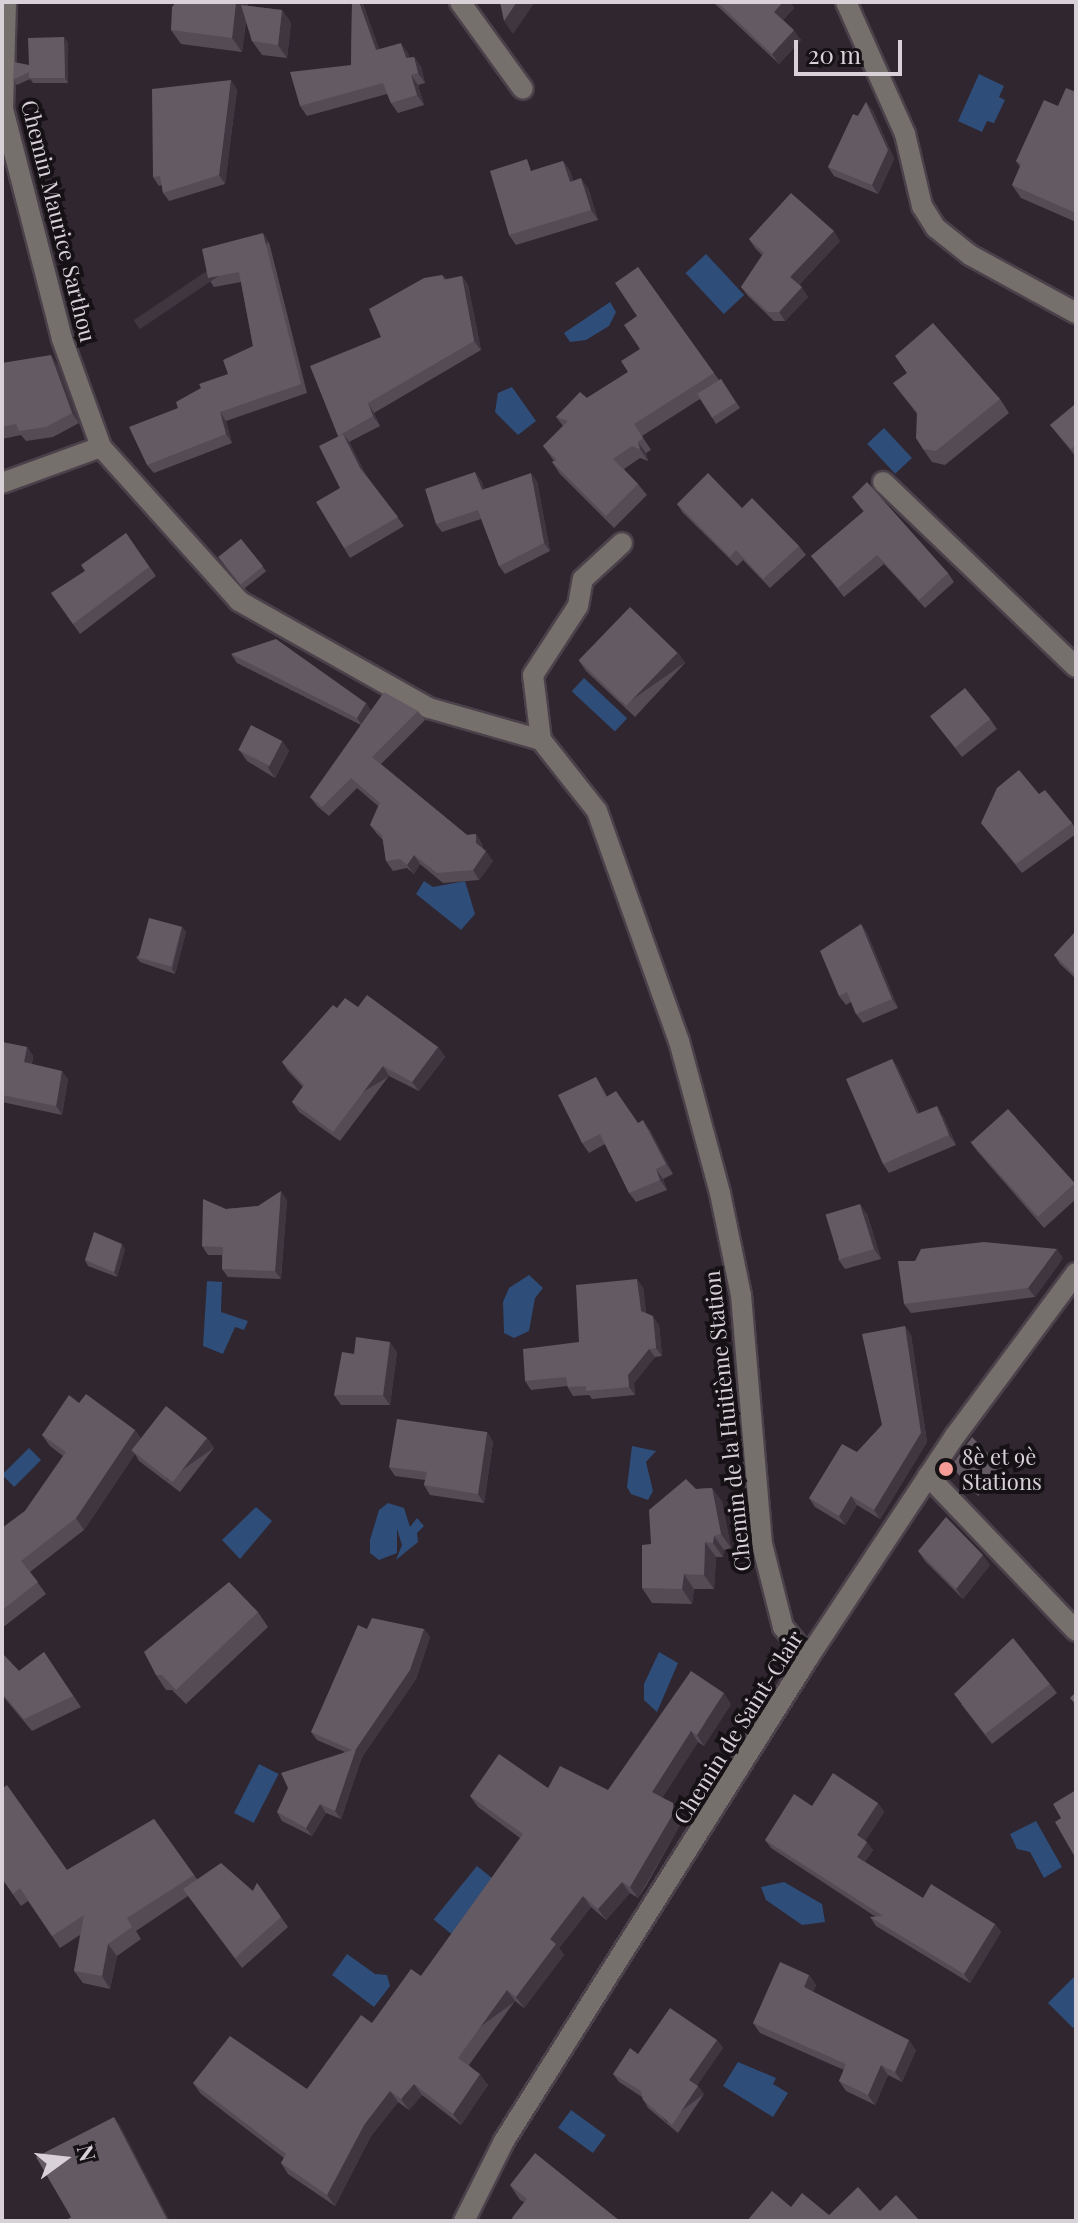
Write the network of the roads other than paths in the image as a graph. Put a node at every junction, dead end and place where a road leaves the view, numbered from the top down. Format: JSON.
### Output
{"nodes":[{"id":1,"x":6,"y":2,"type":"edge"},
{"id":2,"x":460,"y":2,"type":"edge"},
{"id":3,"x":846,"y":2,"type":"edge"},
{"id":4,"x":523,"y":89,"type":"dead end"},
{"id":5,"x":2,"y":109,"type":"edge"},
{"id":6,"x":1076,"y":313,"type":"edge"},
{"id":7,"x":101,"y":447,"type":"junction"},
{"id":8,"x":883,"y":482,"type":"dead end"},
{"id":9,"x":2,"y":483,"type":"edge"},
{"id":10,"x":622,"y":543,"type":"dead end"},
{"id":11,"x":1076,"y":667,"type":"edge"},
{"id":12,"x":541,"y":740,"type":"junction"},
{"id":13,"x":1076,"y":1273,"type":"edge"},
{"id":14,"x":928,"y":1476,"type":"junction"},
{"id":15,"x":1076,"y":1631,"type":"edge"},
{"id":16,"x":808,"y":1658,"type":"junction"},
{"id":17,"x":464,"y":2221,"type":"edge"}],
"edges":[{"from":1,"to":5,"type":"street","name":"Chemin Maurice Sarthou"},
{"from":2,"to":4,"type":"street"},
{"from":3,"to":6,"type":"street"},
{"from":5,"to":7,"type":"street","name":"Chemin Maurice Sarthou"},
{"from":7,"to":9,"type":"street"},
{"from":7,"to":12,"type":"street"},
{"from":8,"to":11,"type":"street"},
{"from":10,"to":12,"type":"street"},
{"from":12,"to":16,"type":"street","name":"Chemin de la Huitième Station"},
{"from":13,"to":14,"type":"street","name":"Chemin de Saint-Clair"},
{"from":14,"to":15,"type":"street"},
{"from":14,"to":16,"type":"street","name":"Chemin de Saint-Clair"},
{"from":16,"to":17,"type":"street","name":"Chemin de Saint-Clair"}]}
